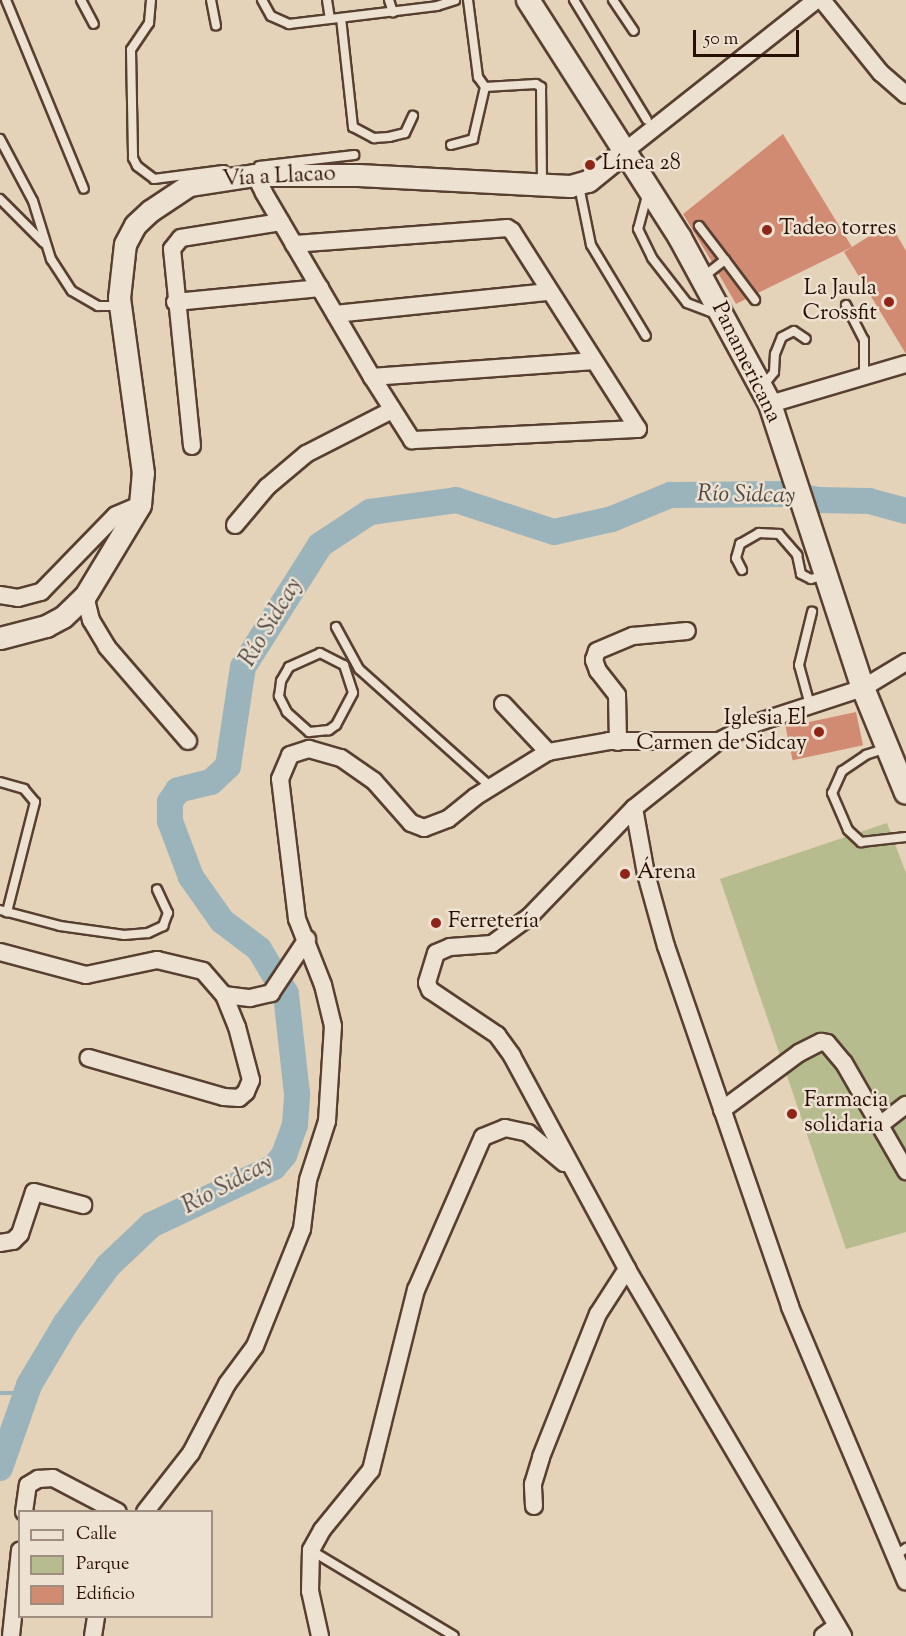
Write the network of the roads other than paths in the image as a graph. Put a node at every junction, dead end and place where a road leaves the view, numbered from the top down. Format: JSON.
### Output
{"nodes":[{"id":1,"x":6,"y":0,"type":"edge"},
{"id":2,"x":81,"y":0,"type":"edge"},
{"id":3,"x":151,"y":0,"type":"edge"},
{"id":4,"x":211,"y":0,"type":"edge"},
{"id":5,"x":262,"y":0,"type":"edge"},
{"id":6,"x":327,"y":0,"type":"edge"},
{"id":7,"x":389,"y":0,"type":"edge"},
{"id":8,"x":455,"y":0,"type":"edge"},
{"id":9,"x":468,"y":0,"type":"edge"},
{"id":10,"x":528,"y":0,"type":"edge"},
{"id":11,"x":574,"y":0,"type":"edge"},
{"id":12,"x":613,"y":0,"type":"edge"},
{"id":13,"x":816,"y":0,"type":"edge"},
{"id":14,"x":822,"y":0,"type":"edge"},
{"id":15,"x":393,"y":12,"type":"junction"},
{"id":16,"x":342,"y":18,"type":"junction"},
{"id":17,"x":330,"y":19,"type":"junction"},
{"id":18,"x":94,"y":24,"type":"dead end"},
{"id":19,"x":216,"y":26,"type":"dead end"},
{"id":20,"x":634,"y":31,"type":"dead end"},
{"id":21,"x":485,"y":87,"type":"junction"},
{"id":22,"x":906,"y":95,"type":"edge"},
{"id":23,"x":412,"y":116,"type":"dead end"},
{"id":24,"x":647,"y":120,"type":"dead end"},
{"id":25,"x":0,"y":139,"type":"edge"},
{"id":26,"x":451,"y":145,"type":"dead end"},
{"id":27,"x":625,"y":151,"type":"junction"},
{"id":28,"x":354,"y":155,"type":"dead end"},
{"id":29,"x":255,"y":175,"type":"junction"},
{"id":30,"x":542,"y":185,"type":"junction"},
{"id":31,"x":579,"y":185,"type":"junction"},
{"id":32,"x":84,"y":189,"type":"dead end"},
{"id":33,"x":649,"y":189,"type":"junction"},
{"id":34,"x":0,"y":199,"type":"edge"},
{"id":35,"x":281,"y":222,"type":"junction"},
{"id":36,"x":699,"y":226,"type":"dead end"},
{"id":37,"x":294,"y":244,"type":"junction"},
{"id":38,"x":46,"y":245,"type":"junction"},
{"id":39,"x":724,"y":260,"type":"junction"},
{"id":40,"x":702,"y":277,"type":"junction"},
{"id":41,"x":320,"y":288,"type":"junction"},
{"id":42,"x":549,"y":292,"type":"junction"},
{"id":43,"x":755,"y":300,"type":"dead end"},
{"id":44,"x":175,"y":302,"type":"junction"},
{"id":45,"x":846,"y":304,"type":"dead end"},
{"id":46,"x":120,"y":306,"type":"junction"},
{"id":47,"x":335,"y":314,"type":"junction"},
{"id":48,"x":724,"y":315,"type":"junction"},
{"id":49,"x":646,"y":336,"type":"dead end"},
{"id":50,"x":806,"y":339,"type":"dead end"},
{"id":51,"x":593,"y":361,"type":"junction"},
{"id":52,"x":906,"y":364,"type":"edge"},
{"id":53,"x":372,"y":377,"type":"junction"},
{"id":54,"x":864,"y":378,"type":"junction"},
{"id":55,"x":766,"y":395,"type":"junction"},
{"id":56,"x":392,"y":410,"type":"junction"},
{"id":57,"x":192,"y":446,"type":"dead end"},
{"id":58,"x":140,"y":505,"type":"junction"},
{"id":59,"x":235,"y":525,"type":"dead end"},
{"id":60,"x":822,"y":565,"type":"junction"},
{"id":61,"x":742,"y":570,"type":"dead end"},
{"id":62,"x":0,"y":595,"type":"edge"},
{"id":63,"x":85,"y":596,"type":"junction"},
{"id":64,"x":812,"y":612,"type":"dead end"},
{"id":65,"x":336,"y":627,"type":"dead end"},
{"id":66,"x":687,"y":631,"type":"dead end"},
{"id":67,"x":0,"y":638,"type":"edge"},
{"id":68,"x":906,"y":662,"type":"edge"},
{"id":69,"x":863,"y":688,"type":"junction"},
{"id":70,"x":503,"y":704,"type":"dead end"},
{"id":71,"x":810,"y":705,"type":"junction"},
{"id":72,"x":309,"y":732,"type":"junction"},
{"id":73,"x":188,"y":741,"type":"dead end"},
{"id":74,"x":720,"y":741,"type":"junction"},
{"id":75,"x":618,"y":742,"type":"junction"},
{"id":76,"x":888,"y":748,"type":"junction"},
{"id":77,"x":309,"y":749,"type":"junction"},
{"id":78,"x":548,"y":752,"type":"junction"},
{"id":79,"x":0,"y":782,"type":"edge"},
{"id":80,"x":492,"y":787,"type":"junction"},
{"id":81,"x":906,"y":793,"type":"edge"},
{"id":82,"x":634,"y":808,"type":"junction"},
{"id":83,"x":906,"y":837,"type":"edge"},
{"id":84,"x":157,"y":889,"type":"dead end"},
{"id":85,"x":4,"y":911,"type":"edge"},
{"id":86,"x":307,"y":939,"type":"junction"},
{"id":87,"x":0,"y":952,"type":"edge"},
{"id":88,"x":224,"y":995,"type":"junction"},
{"id":89,"x":89,"y":1058,"type":"dead end"},
{"id":90,"x":906,"y":1105,"type":"edge"},
{"id":91,"x":722,"y":1110,"type":"junction"},
{"id":92,"x":880,"y":1125,"type":"junction"},
{"id":93,"x":570,"y":1168,"type":"junction"},
{"id":94,"x":906,"y":1171,"type":"edge"},
{"id":95,"x":83,"y":1205,"type":"dead end"},
{"id":96,"x":0,"y":1243,"type":"edge"},
{"id":97,"x":627,"y":1269,"type":"junction"},
{"id":98,"x":534,"y":1506,"type":"dead end"},
{"id":99,"x":24,"y":1510,"type":"edge"},
{"id":100,"x":114,"y":1510,"type":"edge"},
{"id":101,"x":147,"y":1510,"type":"edge"},
{"id":102,"x":311,"y":1550,"type":"junction"},
{"id":103,"x":900,"y":1552,"type":"edge"},
{"id":104,"x":18,"y":1569,"type":"edge"},
{"id":105,"x":906,"y":1582,"type":"edge"},
{"id":106,"x":96,"y":1618,"type":"edge"},
{"id":107,"x":840,"y":1631,"type":"edge"},
{"id":108,"x":11,"y":1636,"type":"edge"},
{"id":109,"x":93,"y":1636,"type":"edge"},
{"id":110,"x":320,"y":1636,"type":"edge"},
{"id":111,"x":454,"y":1636,"type":"edge"},
{"id":112,"x":823,"y":1636,"type":"edge"}],
"edges":[{"from":1,"to":32,"type":"lane"},
{"from":2,"to":18,"type":"lane"},
{"from":3,"to":28,"type":"lane"},
{"from":4,"to":19,"type":"lane"},
{"from":5,"to":17,"type":"lane"},
{"from":6,"to":17,"type":"lane"},
{"from":7,"to":15,"type":"lane"},
{"from":8,"to":15,"type":"lane"},
{"from":9,"to":21,"type":"lane"},
{"from":10,"to":27,"type":"main road","name":"Panamericana"},
{"from":11,"to":24,"type":"lane"},
{"from":12,"to":20,"type":"lane"},
{"from":13,"to":27,"type":"street"},
{"from":14,"to":22,"type":"street"},
{"from":15,"to":16,"type":"lane"},
{"from":16,"to":17,"type":"lane"},
{"from":16,"to":23,"type":"lane"},
{"from":21,"to":26,"type":"lane"},
{"from":21,"to":30,"type":"lane"},
{"from":25,"to":38,"type":"lane"},
{"from":27,"to":31,"type":"street"},
{"from":27,"to":33,"type":"main road","name":"Panamericana"},
{"from":29,"to":30,"type":"street","name":"Vía a Llacao"},
{"from":29,"to":35,"type":"street"},
{"from":29,"to":46,"type":"street","name":"Vía a Llacao"},
{"from":30,"to":31,"type":"street","name":"Vía a Llacao"},
{"from":31,"to":49,"type":"lane"},
{"from":33,"to":40,"type":"main road","name":"Panamericana"},
{"from":33,"to":48,"type":"lane"},
{"from":34,"to":38,"type":"lane"},
{"from":35,"to":37,"type":"street"},
{"from":35,"to":44,"type":"street"},
{"from":36,"to":39,"type":"lane"},
{"from":37,"to":41,"type":"street"},
{"from":37,"to":42,"type":"street"},
{"from":38,"to":46,"type":"lane"},
{"from":39,"to":40,"type":"lane"},
{"from":39,"to":43,"type":"lane"},
{"from":40,"to":48,"type":"main road","name":"Panamericana"},
{"from":41,"to":44,"type":"street"},
{"from":41,"to":47,"type":"street"},
{"from":42,"to":47,"type":"street"},
{"from":42,"to":51,"type":"street"},
{"from":44,"to":57,"type":"street"},
{"from":45,"to":54,"type":"lane"},
{"from":46,"to":58,"type":"street","name":"Vía a Llacao"},
{"from":47,"to":53,"type":"street"},
{"from":48,"to":55,"type":"main road","name":"Panamericana"},
{"from":50,"to":55,"type":"lane"},
{"from":51,"to":53,"type":"street"},
{"from":51,"to":56,"type":"street"},
{"from":52,"to":54,"type":"street"},
{"from":53,"to":56,"type":"street"},
{"from":54,"to":55,"type":"street"},
{"from":55,"to":60,"type":"main road","name":"Panamericana"},
{"from":56,"to":59,"type":"street"},
{"from":58,"to":62,"type":"street"},
{"from":58,"to":63,"type":"street","name":"Vía a Llacao"},
{"from":60,"to":61,"type":"lane"},
{"from":60,"to":69,"type":"main road","name":"Panamericana"},
{"from":63,"to":67,"type":"street","name":"Vía a Llacao"},
{"from":63,"to":73,"type":"street"},
{"from":64,"to":71,"type":"lane"},
{"from":65,"to":80,"type":"lane"},
{"from":66,"to":75,"type":"street"},
{"from":68,"to":69,"type":"street"},
{"from":69,"to":71,"type":"street"},
{"from":69,"to":76,"type":"main road","name":"Panamericana"},
{"from":70,"to":78,"type":"street"},
{"from":71,"to":74,"type":"street"},
{"from":72,"to":72,"type":"lane"},
{"from":72,"to":77,"type":"lane"},
{"from":74,"to":75,"type":"street"},
{"from":74,"to":82,"type":"street"},
{"from":75,"to":78,"type":"street"},
{"from":76,"to":81,"type":"main road","name":"Panamericana"},
{"from":76,"to":83,"type":"lane"},
{"from":77,"to":80,"type":"street"},
{"from":77,"to":86,"type":"street"},
{"from":78,"to":80,"type":"street"},
{"from":79,"to":85,"type":"lane"},
{"from":82,"to":91,"type":"street"},
{"from":82,"to":93,"type":"street"},
{"from":84,"to":85,"type":"lane"},
{"from":86,"to":88,"type":"street"},
{"from":86,"to":101,"type":"street"},
{"from":87,"to":88,"type":"street"},
{"from":88,"to":89,"type":"street"},
{"from":90,"to":92,"type":"street"},
{"from":91,"to":92,"type":"street"},
{"from":91,"to":103,"type":"street"},
{"from":92,"to":94,"type":"street"},
{"from":93,"to":97,"type":"street"},
{"from":93,"to":102,"type":"street"},
{"from":95,"to":96,"type":"street"},
{"from":97,"to":98,"type":"street"},
{"from":97,"to":107,"type":"street"},
{"from":99,"to":100,"type":"street"},
{"from":102,"to":110,"type":"street"},
{"from":102,"to":111,"type":"lane"},
{"from":103,"to":105,"type":"street"},
{"from":104,"to":108,"type":"street"},
{"from":106,"to":109,"type":"street"},
{"from":107,"to":112,"type":"street"}]}
